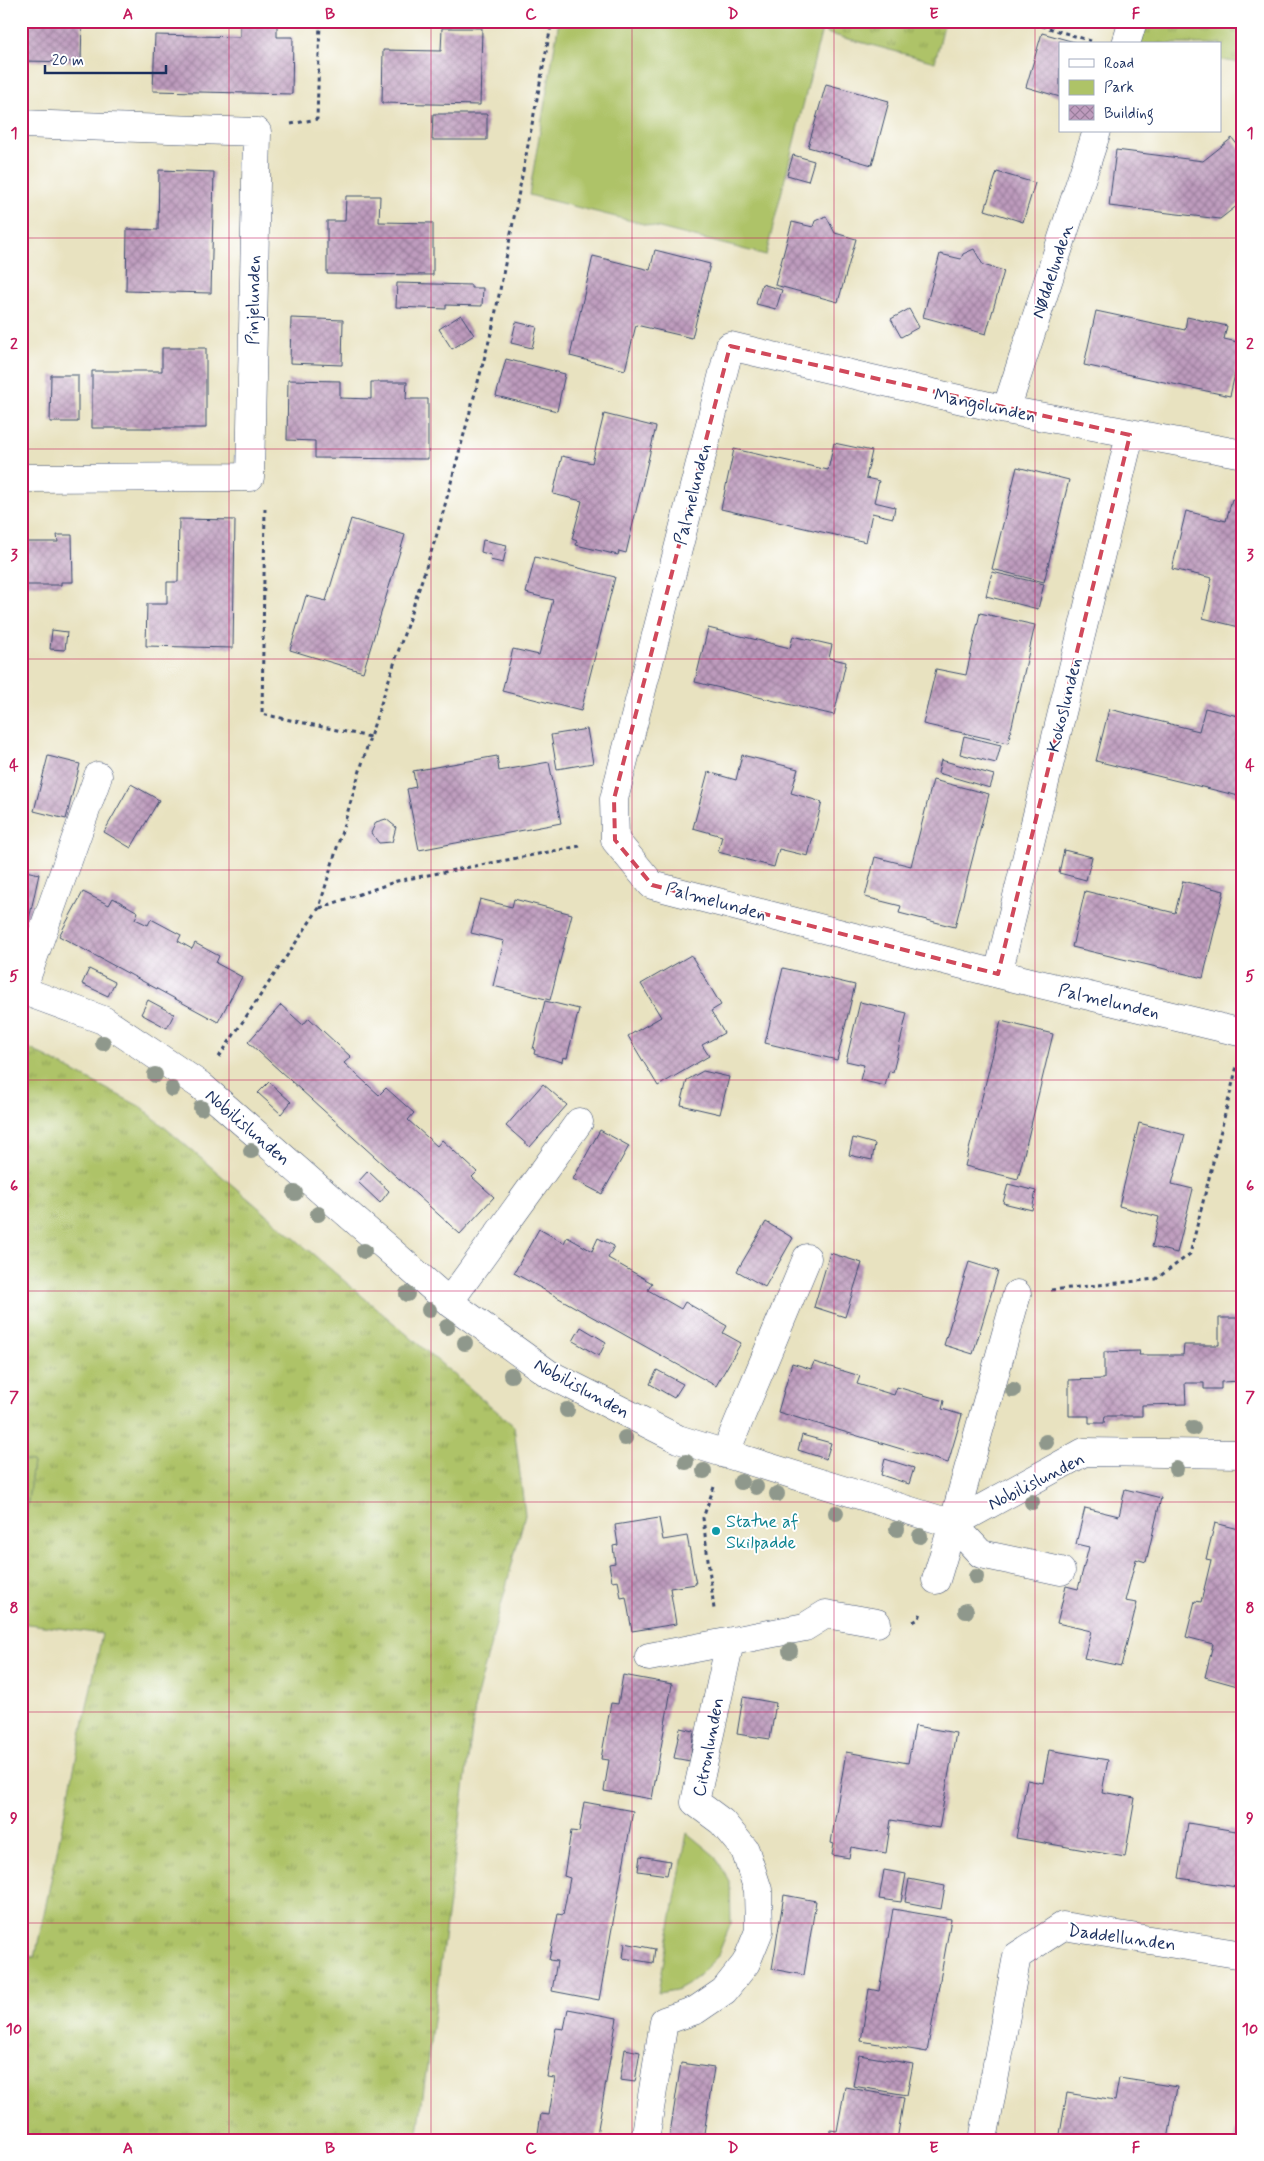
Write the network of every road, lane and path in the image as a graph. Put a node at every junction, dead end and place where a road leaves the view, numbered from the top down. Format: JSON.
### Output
{"nodes":[{"id":1,"x":320,"y":21,"type":"edge"},
{"id":2,"x":552,"y":21,"type":"edge"},
{"id":3,"x":1026,"y":21,"type":"edge"},
{"id":4,"x":1133,"y":21,"type":"edge"},
{"id":5,"x":1094,"y":42,"type":"edge"},
{"id":6,"x":1127,"y":42,"type":"edge"},
{"id":7,"x":21,"y":124,"type":"edge"},
{"id":8,"x":257,"y":132,"type":"junction"},
{"id":9,"x":1098,"y":132,"type":"edge"},
{"id":10,"x":730,"y":346,"type":"joint"},
{"id":11,"x":1006,"y":410,"type":"junction"},
{"id":12,"x":1130,"y":435,"type":"junction"},
{"id":13,"x":1243,"y":454,"type":"edge"},
{"id":14,"x":250,"y":477,"type":"junction"},
{"id":15,"x":21,"y":478,"type":"edge"},
{"id":16,"x":370,"y":737,"type":"junction"},
{"id":17,"x":98,"y":776,"type":"dead end"},
{"id":18,"x":616,"y":840,"type":"junction"},
{"id":19,"x":319,"y":908,"type":"junction"},
{"id":20,"x":998,"y":974,"type":"junction"},
{"id":21,"x":21,"y":990,"type":"edge"},
{"id":22,"x":1243,"y":1033,"type":"edge"},
{"id":23,"x":1238,"y":1060,"type":"dead end"},
{"id":24,"x":200,"y":1085,"type":"junction"},
{"id":25,"x":578,"y":1122,"type":"dead end"},
{"id":26,"x":807,"y":1258,"type":"dead end"},
{"id":27,"x":1017,"y":1294,"type":"joint"},
{"id":28,"x":450,"y":1302,"type":"junction"},
{"id":29,"x":725,"y":1454,"type":"junction"},
{"id":30,"x":1243,"y":1454,"type":"edge"},
{"id":31,"x":953,"y":1524,"type":"junction"},
{"id":32,"x":1061,"y":1571,"type":"dead end"},
{"id":33,"x":936,"y":1580,"type":"joint"},
{"id":34,"x":877,"y":1623,"type":"joint"},
{"id":35,"x":730,"y":1642,"type":"junction"},
{"id":36,"x":649,"y":1657,"type":"dead end"},
{"id":37,"x":1243,"y":1955,"type":"edge"},
{"id":38,"x":645,"y":2140,"type":"edge"},
{"id":39,"x":983,"y":2140,"type":"edge"}],
"edges":[{"from":1,"to":8,"type":"path"},
{"from":2,"to":16,"type":"path"},
{"from":3,"to":5,"type":"path"},
{"from":4,"to":6,"type":"street"},
{"from":7,"to":8,"type":"street"},
{"from":8,"to":14,"type":"street","name":"Pinjelunden"},
{"from":9,"to":11,"type":"street","name":"Nøddelunden"},
{"from":10,"to":11,"type":"street","name":"Mangolunden"},
{"from":10,"to":18,"type":"street","name":"Palmelunden"},
{"from":11,"to":12,"type":"street","name":"Mangolunden"},
{"from":12,"to":13,"type":"street","name":"Mangolunden"},
{"from":12,"to":20,"type":"street","name":"Kokoslunden"},
{"from":14,"to":15,"type":"street"},
{"from":14,"to":16,"type":"path"},
{"from":16,"to":19,"type":"path"},
{"from":17,"to":21,"type":"street","name":"Nobilislunden"},
{"from":18,"to":19,"type":"path"},
{"from":18,"to":20,"type":"street","name":"Palmelunden"},
{"from":19,"to":24,"type":"path"},
{"from":20,"to":22,"type":"street","name":"Palmelunden"},
{"from":21,"to":24,"type":"street","name":"Nobilislunden"},
{"from":23,"to":27,"type":"path"},
{"from":24,"to":28,"type":"street","name":"Nobilislunden"},
{"from":25,"to":28,"type":"street"},
{"from":26,"to":29,"type":"street"},
{"from":27,"to":31,"type":"street","name":"Nobilislunden"},
{"from":28,"to":29,"type":"street","name":"Nobilislunden"},
{"from":29,"to":31,"type":"street","name":"Nobilislunden"},
{"from":29,"to":35,"type":"path"},
{"from":30,"to":31,"type":"street","name":"Nobilislunden"},
{"from":31,"to":32,"type":"street","name":"Nobilislunden"},
{"from":31,"to":33,"type":"street","name":"Nobilislunden"},
{"from":33,"to":34,"type":"path"},
{"from":34,"to":35,"type":"street"},
{"from":35,"to":36,"type":"street"},
{"from":35,"to":38,"type":"street","name":"Citronlunden"},
{"from":37,"to":39,"type":"street","name":"Daddellunden"}]}
